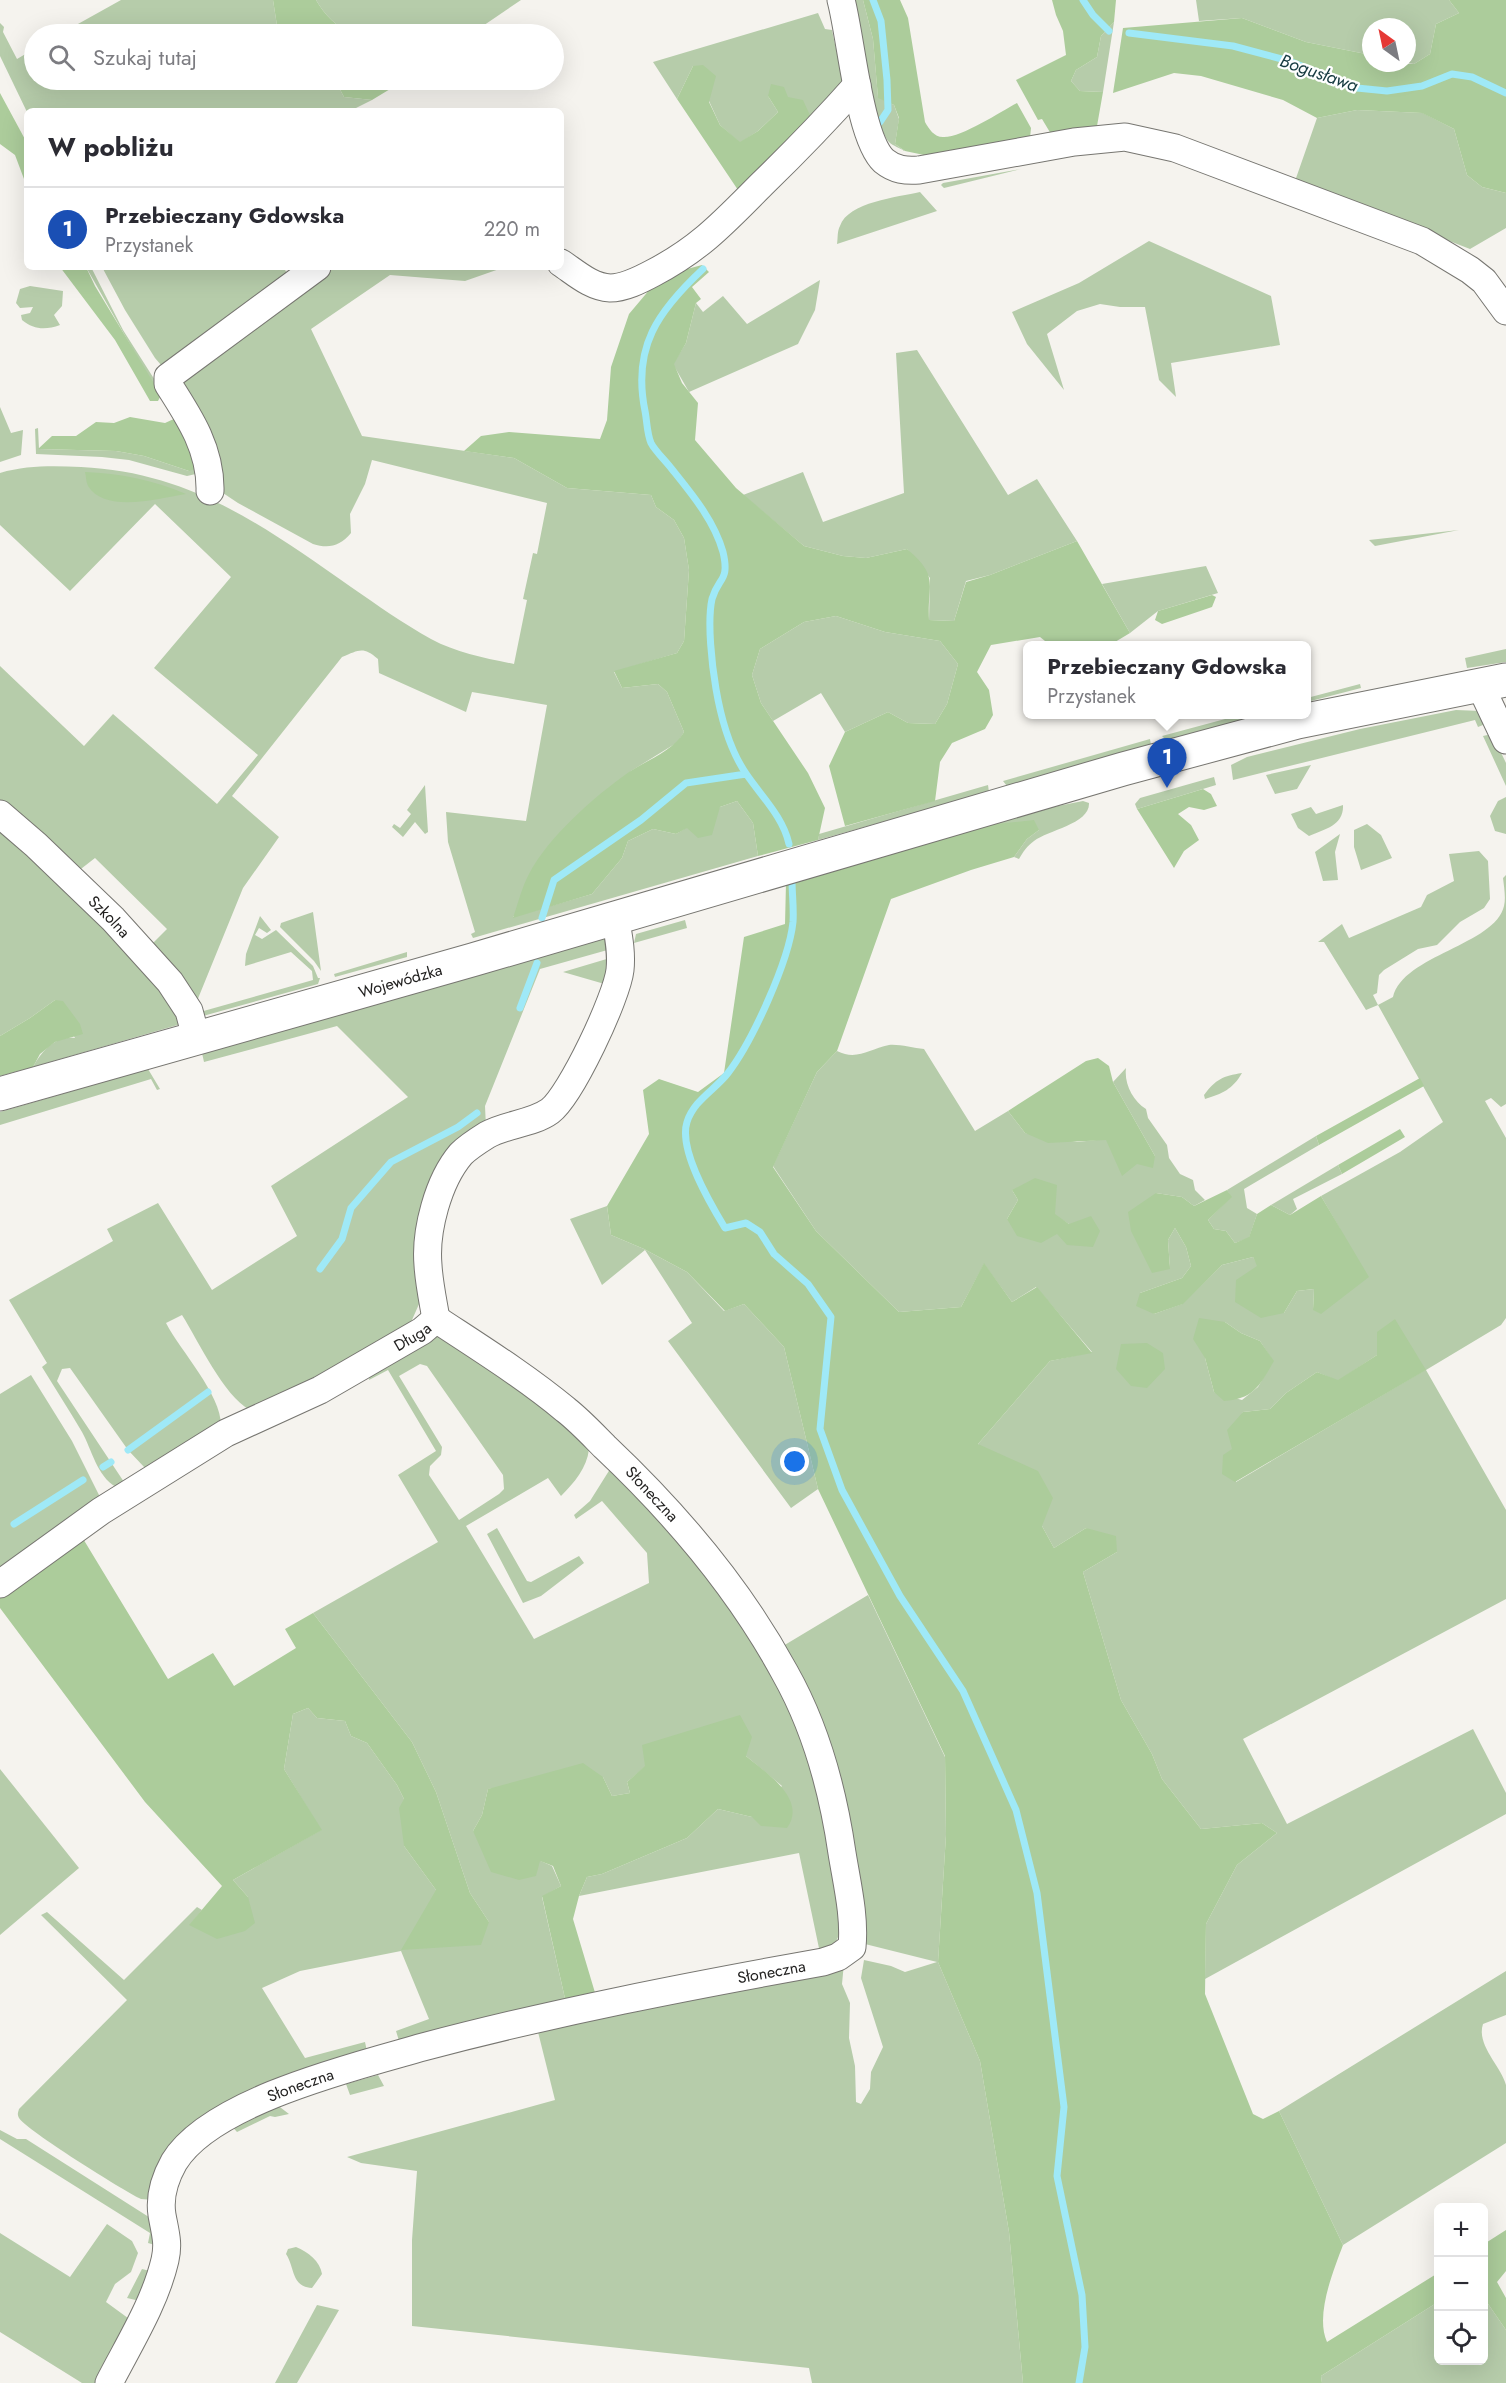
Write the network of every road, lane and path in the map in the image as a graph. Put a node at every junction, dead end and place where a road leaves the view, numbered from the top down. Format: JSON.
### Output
{"nodes":[{"id":1,"x":841,"y":0,"type":"edge"},
{"id":2,"x":857,"y":84,"type":"junction"},
{"id":3,"x":564,"y":265,"type":"edge"},
{"id":4,"x":313,"y":270,"type":"edge"},
{"id":5,"x":1506,"y":311,"type":"edge"},
{"id":6,"x":210,"y":491,"type":"dead end"},
{"id":7,"x":1493,"y":683,"type":"edge"},
{"id":8,"x":1506,"y":740,"type":"edge"},
{"id":9,"x":0,"y":814,"type":"edge"},
{"id":10,"x":615,"y":916,"type":"junction"},
{"id":11,"x":196,"y":1037,"type":"junction"},
{"id":12,"x":0,"y":1094,"type":"edge"},
{"id":13,"x":436,"y":1319,"type":"junction"},
{"id":14,"x":0,"y":1584,"type":"edge"},
{"id":15,"x":110,"y":2383,"type":"edge"}],
"edges":[{"from":1,"to":2,"type":"street"},
{"from":2,"to":3,"type":"street"},
{"from":2,"to":5,"type":"street"},
{"from":4,"to":6,"type":"street"},
{"from":7,"to":8,"type":"street"},
{"from":7,"to":10,"type":"main road","name":"Wojewódzka"},
{"from":9,"to":11,"type":"street","name":"Szkolna"},
{"from":10,"to":11,"type":"main road","name":"Wojewódzka"},
{"from":10,"to":13,"type":"street","name":"Długa"},
{"from":11,"to":12,"type":"main road","name":"Wojewódzka"},
{"from":13,"to":14,"type":"street","name":"Długa"},
{"from":13,"to":15,"type":"street","name":"Słoneczna"}]}
